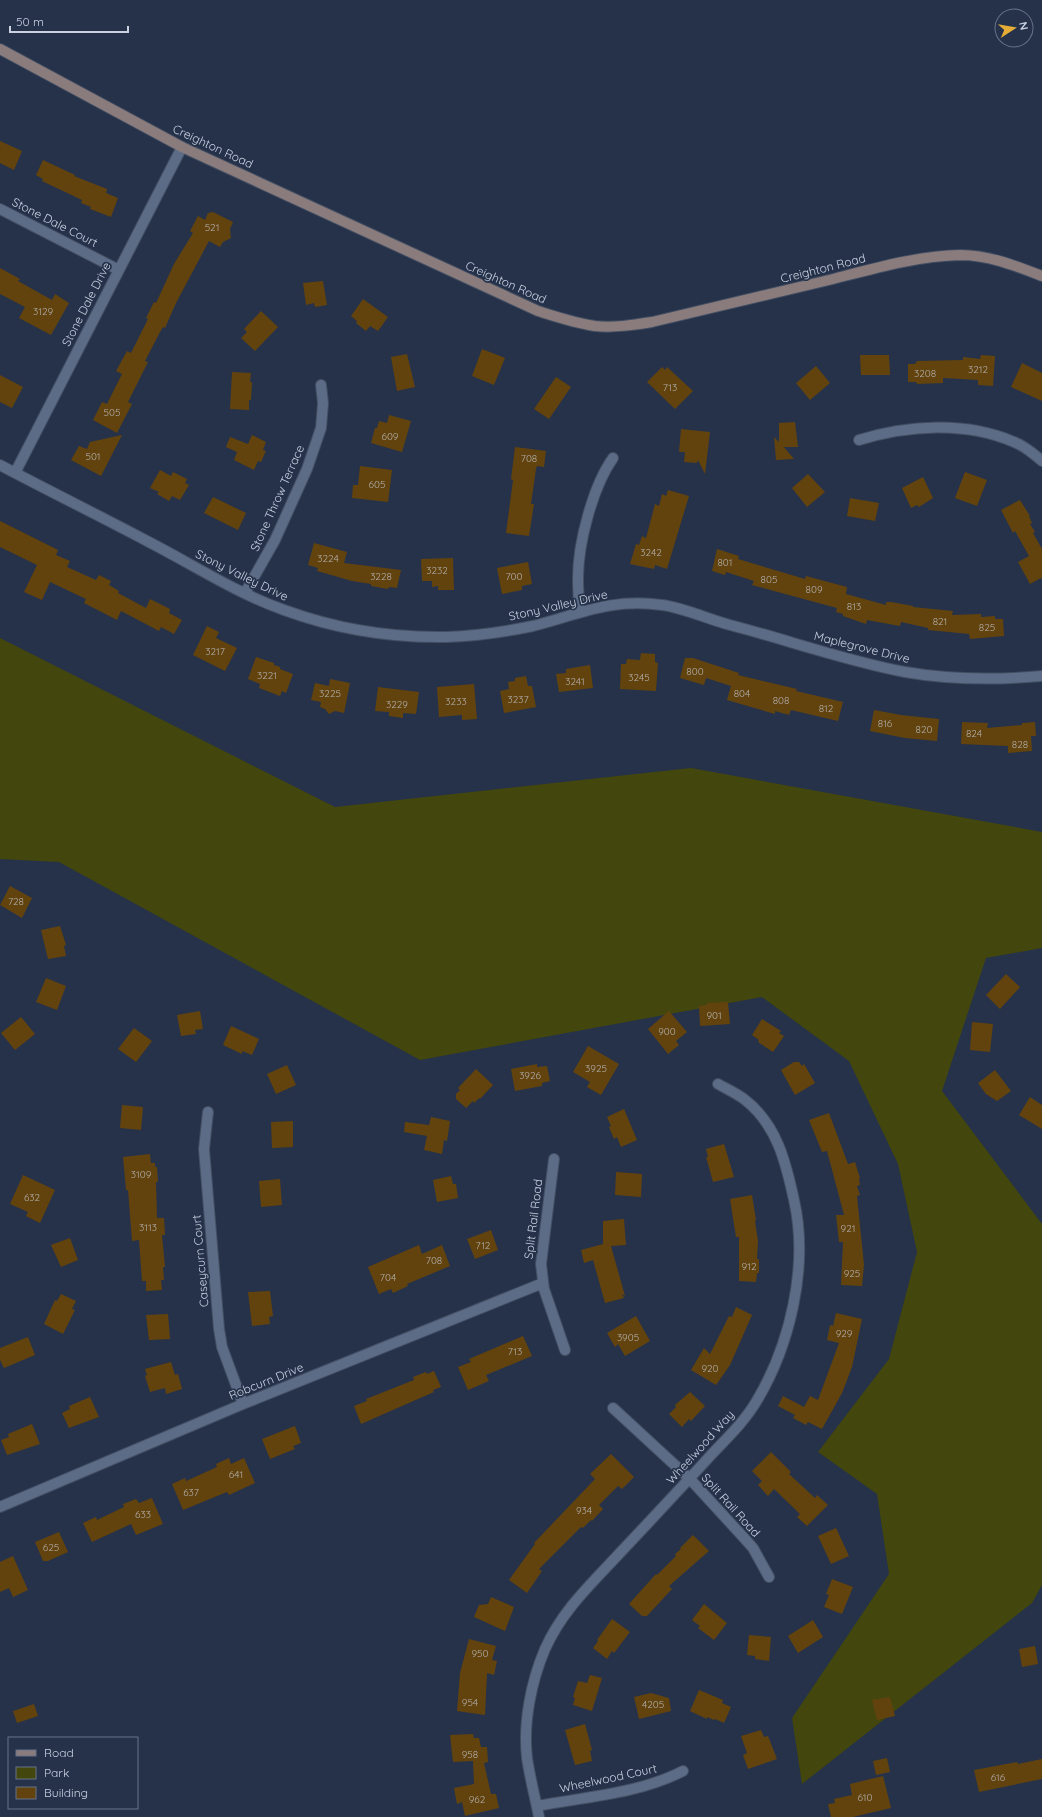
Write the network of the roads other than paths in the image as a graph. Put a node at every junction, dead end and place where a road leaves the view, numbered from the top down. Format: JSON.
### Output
{"nodes":[{"id":1,"x":0,"y":50,"type":"edge"},
{"id":2,"x":182,"y":148,"type":"junction"},
{"id":3,"x":0,"y":209,"type":"edge"},
{"id":4,"x":119,"y":270,"type":"junction"},
{"id":5,"x":1042,"y":276,"type":"edge"},
{"id":6,"x":321,"y":385,"type":"dead end"},
{"id":7,"x":858,"y":440,"type":"dead end"},
{"id":8,"x":613,"y":458,"type":"dead end"},
{"id":9,"x":1042,"y":461,"type":"edge"},
{"id":10,"x":0,"y":465,"type":"edge"},
{"id":11,"x":15,"y":473,"type":"junction"},
{"id":12,"x":245,"y":593,"type":"junction"},
{"id":13,"x":580,"y":612,"type":"junction"},
{"id":14,"x":726,"y":624,"type":"joint"},
{"id":15,"x":1042,"y":676,"type":"edge"},
{"id":16,"x":718,"y":1084,"type":"dead end"},
{"id":17,"x":208,"y":1112,"type":"dead end"},
{"id":18,"x":554,"y":1160,"type":"dead end"},
{"id":19,"x":543,"y":1283,"type":"junction"},
{"id":20,"x":565,"y":1350,"type":"dead end"},
{"id":21,"x":243,"y":1404,"type":"junction"},
{"id":22,"x":612,"y":1408,"type":"dead end"},
{"id":23,"x":690,"y":1479,"type":"junction"},
{"id":24,"x":0,"y":1507,"type":"edge"},
{"id":25,"x":769,"y":1578,"type":"dead end"},
{"id":26,"x":683,"y":1771,"type":"dead end"},
{"id":27,"x":537,"y":1806,"type":"junction"},
{"id":28,"x":539,"y":1817,"type":"edge"}],
"edges":[{"from":1,"to":2,"type":"main road","name":"Creighton Road"},
{"from":2,"to":4,"type":"street","name":"Stone Dale Drive"},
{"from":2,"to":5,"type":"main road","name":"Creighton Road"},
{"from":3,"to":4,"type":"street","name":"Stone Dale Court"},
{"from":4,"to":11,"type":"street","name":"Stone Dale Drive"},
{"from":6,"to":12,"type":"street","name":"Stone Throw Terrace"},
{"from":7,"to":9,"type":"street"},
{"from":8,"to":13,"type":"street"},
{"from":10,"to":11,"type":"street","name":"Stony Valley Drive"},
{"from":11,"to":12,"type":"street","name":"Stony Valley Drive"},
{"from":12,"to":13,"type":"street","name":"Stony Valley Drive"},
{"from":13,"to":14,"type":"street","name":"Stony Valley Drive"},
{"from":14,"to":15,"type":"street","name":"Maplegrove Drive"},
{"from":16,"to":23,"type":"street","name":"Wheelwood Way"},
{"from":17,"to":21,"type":"street","name":"Caseycurn Court"},
{"from":18,"to":19,"type":"street","name":"Split Rail Road"},
{"from":19,"to":20,"type":"street","name":"Split Rail Road"},
{"from":19,"to":21,"type":"street","name":"Robcurn Drive"},
{"from":21,"to":24,"type":"street","name":"Robcurn Drive"},
{"from":22,"to":23,"type":"street","name":"Split Rail Road"},
{"from":23,"to":25,"type":"street","name":"Split Rail Road"},
{"from":23,"to":27,"type":"street","name":"Wheelwood Way"},
{"from":26,"to":27,"type":"street","name":"Wheelwood Court"},
{"from":27,"to":28,"type":"street","name":"Wheelwood Way"}]}
